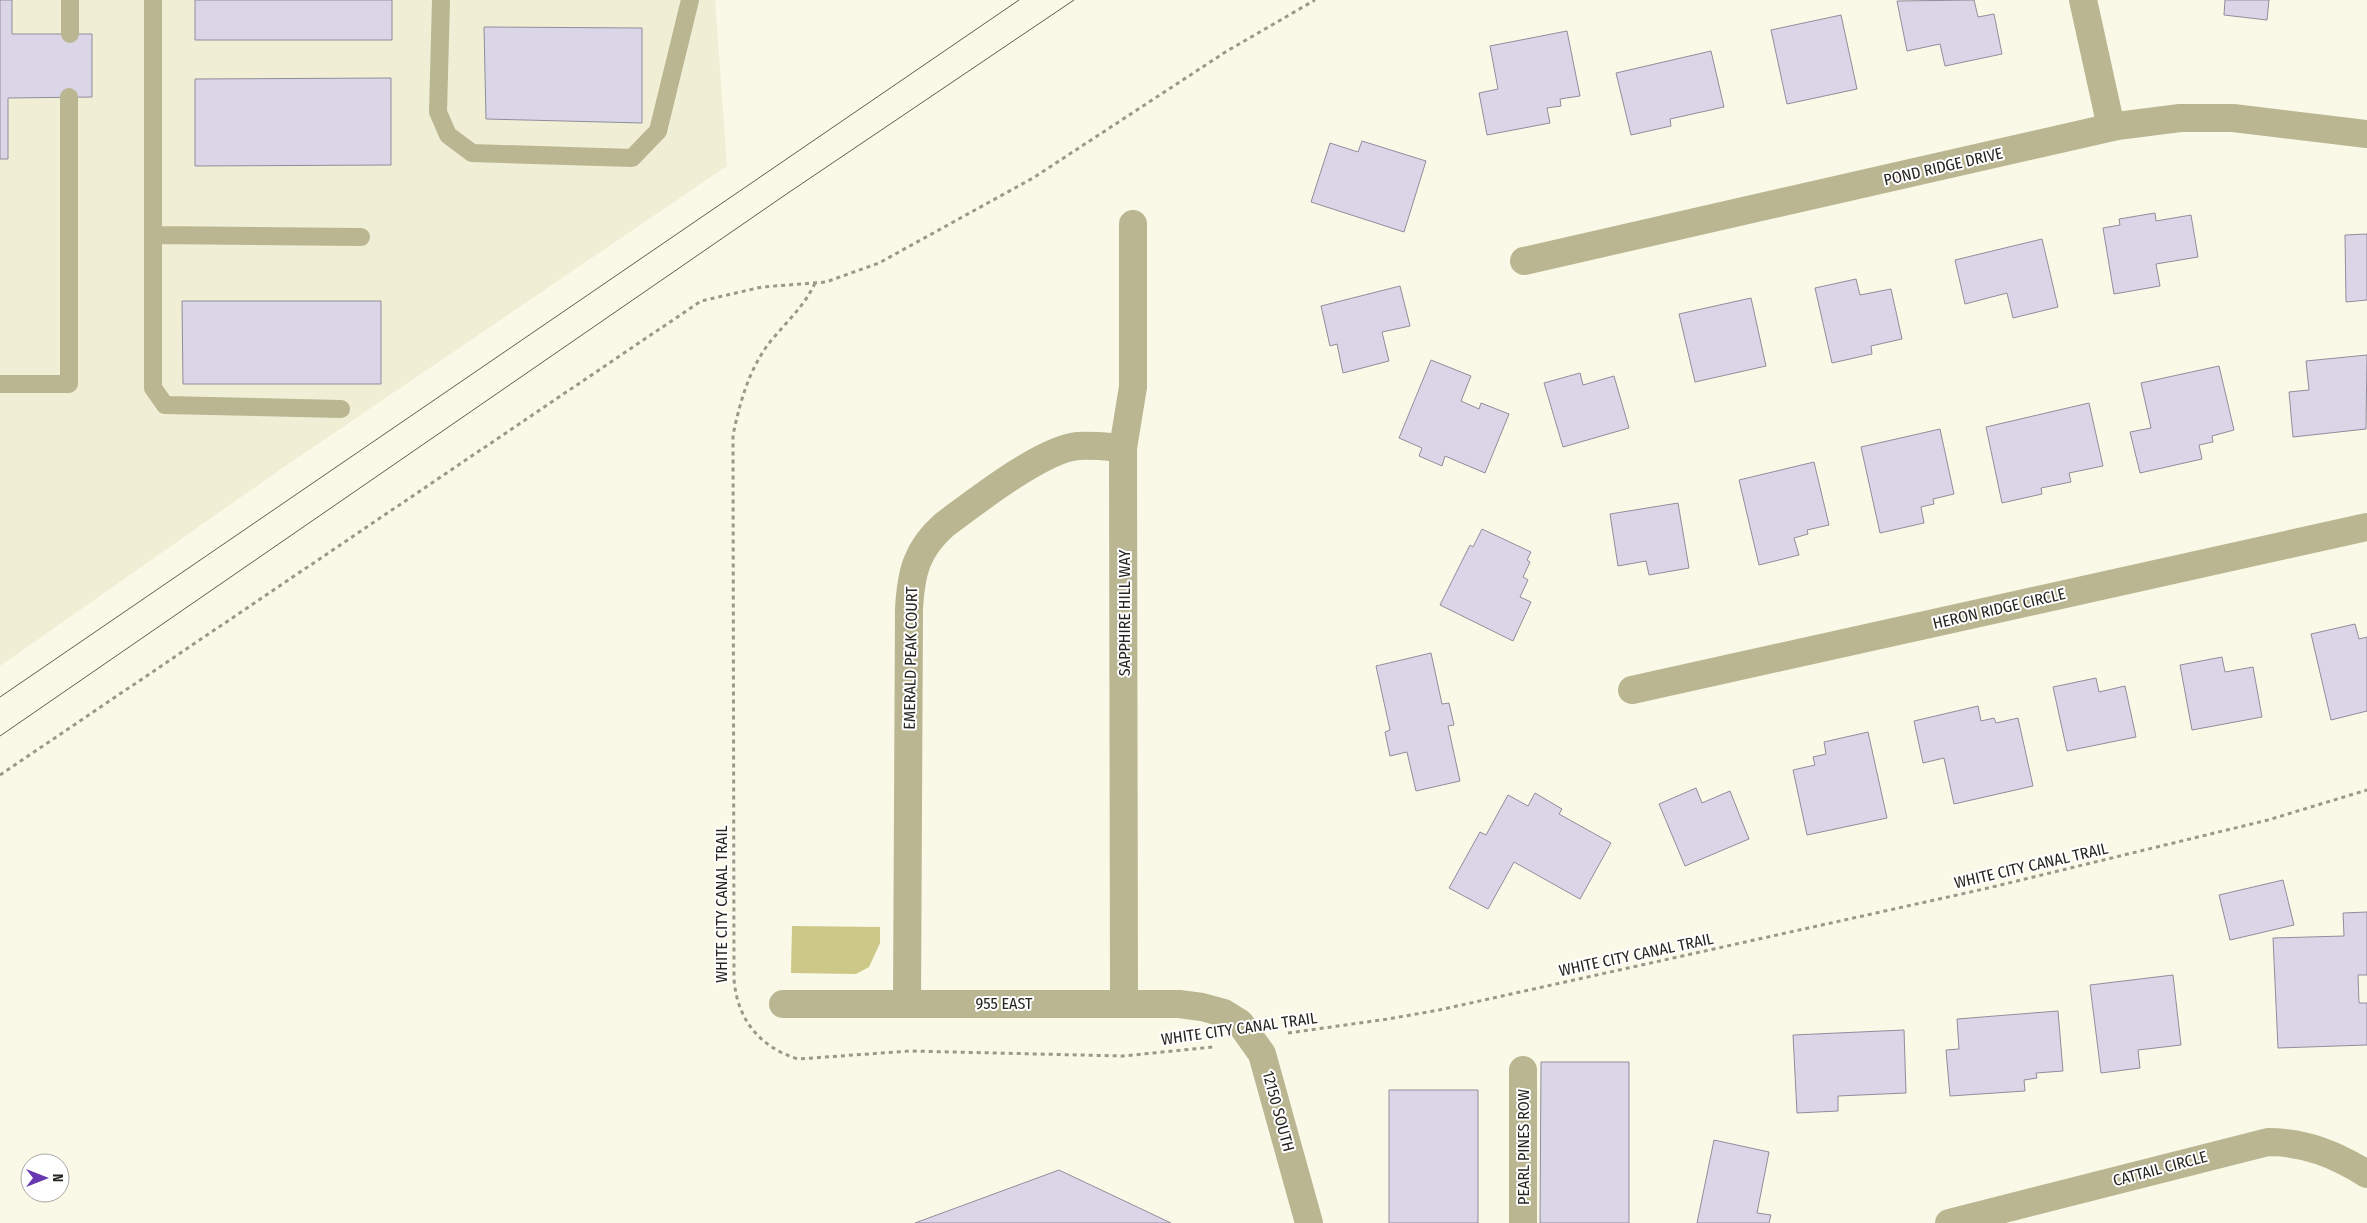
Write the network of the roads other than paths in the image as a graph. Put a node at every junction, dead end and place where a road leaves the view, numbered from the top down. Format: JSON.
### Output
{"nodes":[{"id":1,"x":70,"y":0,"type":"edge"},
{"id":2,"x":153,"y":0,"type":"edge"},
{"id":3,"x":441,"y":0,"type":"edge"},
{"id":4,"x":690,"y":0,"type":"edge"},
{"id":5,"x":2083,"y":0,"type":"edge"},
{"id":6,"x":70,"y":34,"type":"dead end"},
{"id":7,"x":69,"y":98,"type":"dead end"},
{"id":8,"x":2111,"y":127,"type":"junction"},
{"id":9,"x":2367,"y":134,"type":"edge"},
{"id":10,"x":1133,"y":224,"type":"dead end"},
{"id":11,"x":153,"y":235,"type":"junction"},
{"id":12,"x":361,"y":237,"type":"dead end"},
{"id":13,"x":1524,"y":261,"type":"dead end"},
{"id":14,"x":0,"y":384,"type":"edge"},
{"id":15,"x":342,"y":409,"type":"dead end"},
{"id":16,"x":1124,"y":448,"type":"junction"},
{"id":17,"x":2367,"y":527,"type":"edge"},
{"id":18,"x":1632,"y":690,"type":"dead end"},
{"id":19,"x":1124,"y":1003,"type":"junction"},
{"id":20,"x":783,"y":1004,"type":"dead end"},
{"id":21,"x":907,"y":1004,"type":"junction"},
{"id":22,"x":1224,"y":1013,"type":"joint"},
{"id":23,"x":1523,"y":1070,"type":"dead end"},
{"id":24,"x":2367,"y":1174,"type":"edge"},
{"id":25,"x":1309,"y":1223,"type":"edge"},
{"id":26,"x":1523,"y":1223,"type":"edge"},
{"id":27,"x":1949,"y":1223,"type":"edge"}],
"edges":[{"from":1,"to":6,"type":"lane"},
{"from":2,"to":11,"type":"lane"},
{"from":3,"to":4,"type":"lane"},
{"from":5,"to":8,"type":"street"},
{"from":7,"to":14,"type":"lane"},
{"from":8,"to":9,"type":"street","name":"POND RIDGE DRIVE"},
{"from":8,"to":13,"type":"street","name":"POND RIDGE DRIVE"},
{"from":10,"to":16,"type":"street","name":"SAPPHIRE HILL WAY"},
{"from":11,"to":12,"type":"lane"},
{"from":11,"to":15,"type":"lane"},
{"from":16,"to":19,"type":"street","name":"SAPPHIRE HILL WAY"},
{"from":16,"to":21,"type":"street","name":"EMERALD PEAK COURT"},
{"from":17,"to":18,"type":"street","name":"HERON RIDGE CIRCLE"},
{"from":19,"to":21,"type":"street","name":"955 EAST"},
{"from":19,"to":22,"type":"street","name":"955 EAST"},
{"from":20,"to":21,"type":"street","name":"955 EAST"},
{"from":22,"to":25,"type":"street","name":"12150 SOUTH"},
{"from":23,"to":26,"type":"street","name":"PEARL PINES ROW"},
{"from":24,"to":27,"type":"street","name":"CATTAIL CIRCLE"}]}
